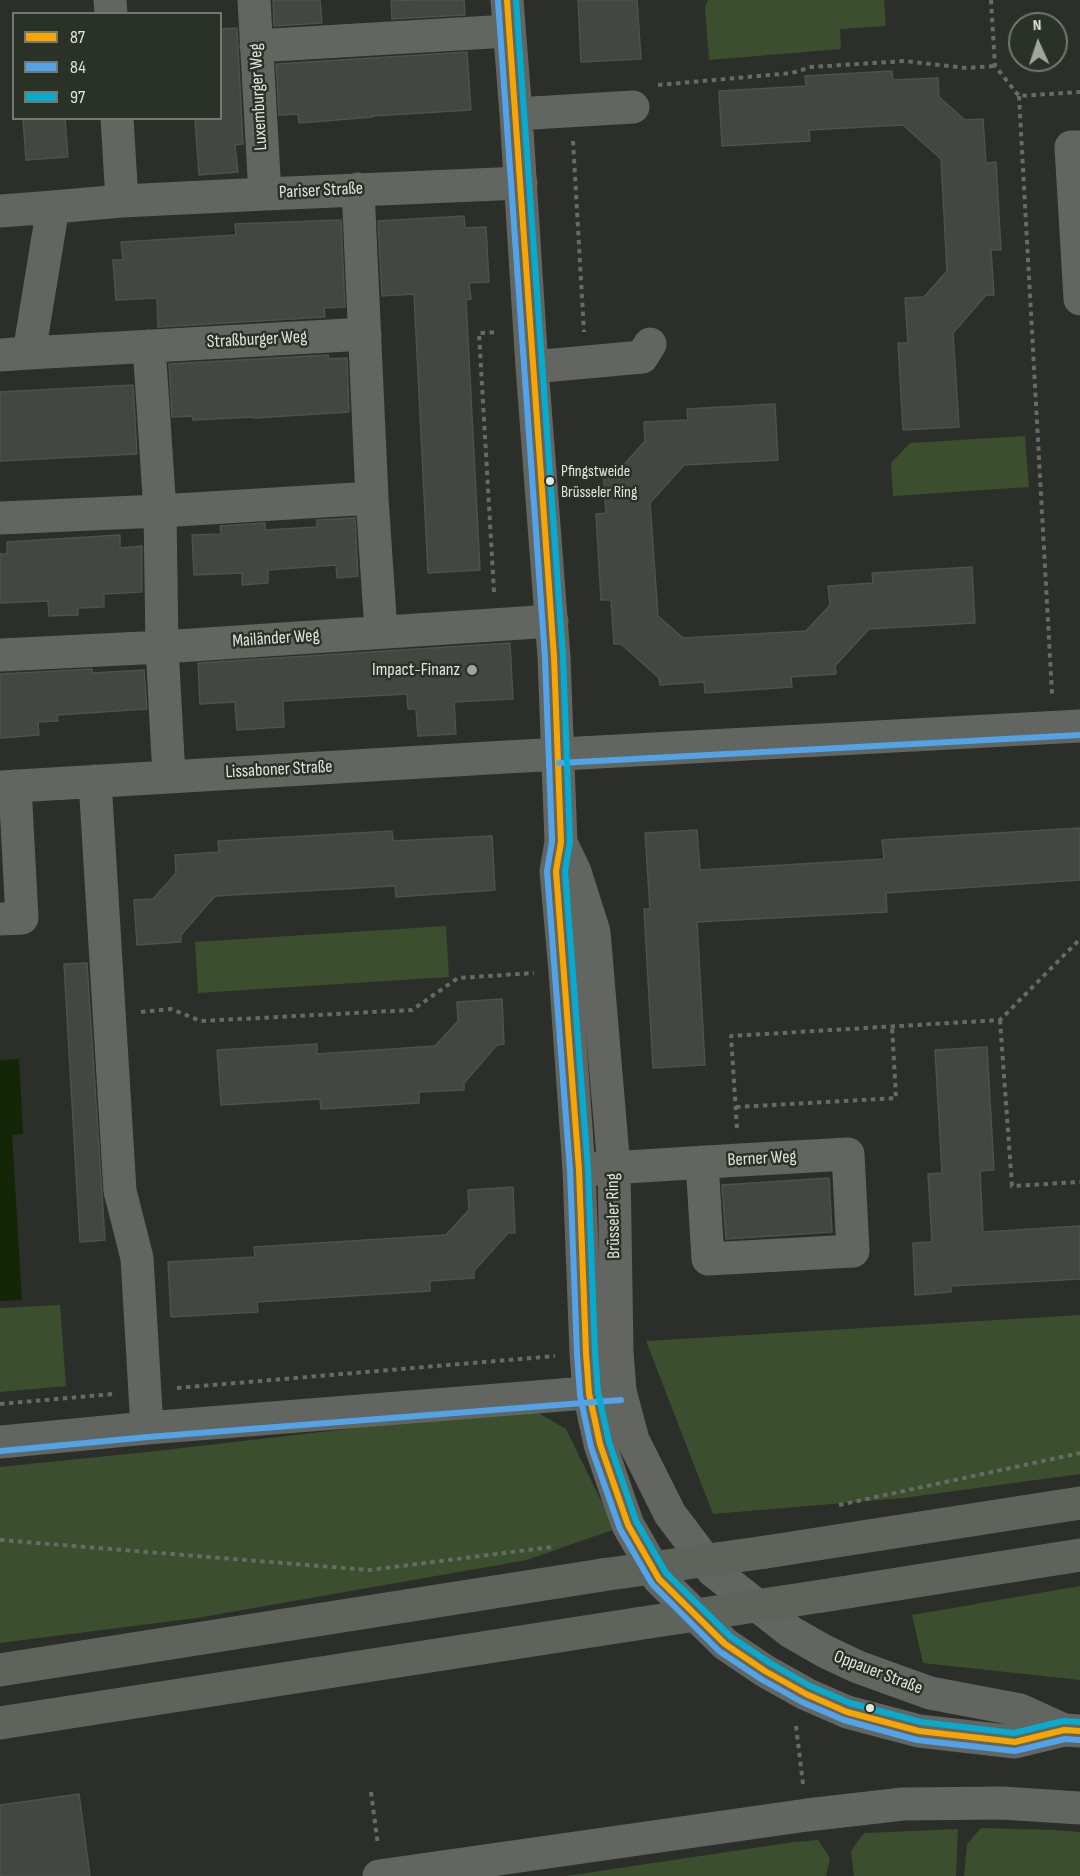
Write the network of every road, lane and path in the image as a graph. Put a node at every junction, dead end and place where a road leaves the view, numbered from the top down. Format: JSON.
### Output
{"nodes":[{"id":1,"x":254,"y":0,"type":"edge"},
{"id":2,"x":991,"y":0,"type":"edge"},
{"id":3,"x":508,"y":15,"type":"edge"},
{"id":4,"x":256,"y":46,"type":"junction"},
{"id":5,"x":995,"y":66,"type":"junction"},
{"id":6,"x":1080,"y":92,"type":"edge"},
{"id":7,"x":1018,"y":96,"type":"junction"},
{"id":8,"x":633,"y":107,"type":"joint"},
{"id":9,"x":571,"y":111,"type":"junction"},
{"id":10,"x":516,"y":114,"type":"junction"},
{"id":11,"x":117,"y":120,"type":"edge"},
{"id":12,"x":1080,"y":147,"type":"edge"},
{"id":13,"x":521,"y":183,"type":"junction"},
{"id":14,"x":358,"y":189,"type":"junction"},
{"id":15,"x":265,"y":194,"type":"junction"},
{"id":16,"x":122,"y":201,"type":"junction"},
{"id":17,"x":54,"y":207,"type":"junction"},
{"id":18,"x":0,"y":211,"type":"edge"},
{"id":19,"x":1079,"y":263,"type":"edge"},
{"id":20,"x":1080,"y":298,"type":"edge"},
{"id":21,"x":531,"y":331,"type":"junction"},
{"id":22,"x":365,"y":334,"type":"junction"},
{"id":23,"x":650,"y":344,"type":"dead end"},
{"id":24,"x":150,"y":346,"type":"junction"},
{"id":25,"x":14,"y":354,"type":"edge"},
{"id":26,"x":585,"y":362,"type":"junction"},
{"id":27,"x":532,"y":367,"type":"junction"},
{"id":28,"x":372,"y":498,"type":"junction"},
{"id":29,"x":160,"y":511,"type":"junction"},
{"id":30,"x":0,"y":518,"type":"edge"},
{"id":31,"x":552,"y":621,"type":"junction"},
{"id":32,"x":495,"y":625,"type":"junction"},
{"id":33,"x":381,"y":631,"type":"junction"},
{"id":34,"x":162,"y":647,"type":"junction"},
{"id":35,"x":0,"y":655,"type":"edge"},
{"id":36,"x":1067,"y":727,"type":"edge"},
{"id":37,"x":559,"y":754,"type":"junction"},
{"id":38,"x":169,"y":776,"type":"junction"},
{"id":39,"x":95,"y":781,"type":"junction"},
{"id":40,"x":8,"y":787,"type":"edge"},
{"id":41,"x":561,"y":842,"type":"junction"},
{"id":42,"x":0,"y":919,"type":"edge"},
{"id":43,"x":1080,"y":939,"type":"edge"},
{"id":44,"x":565,"y":972,"type":"junction"},
{"id":45,"x":108,"y":1015,"type":"junction"},
{"id":46,"x":1000,"y":1020,"type":"junction"},
{"id":47,"x":892,"y":1026,"type":"junction"},
{"id":48,"x":736,"y":1107,"type":"junction"},
{"id":49,"x":740,"y":1160,"type":"junction"},
{"id":50,"x":702,"y":1162,"type":"junction"},
{"id":51,"x":614,"y":1168,"type":"junction"},
{"id":52,"x":579,"y":1170,"type":"junction"},
{"id":53,"x":1080,"y":1182,"type":"edge"},
{"id":54,"x":586,"y":1353,"type":"junction"},
{"id":55,"x":144,"y":1391,"type":"junction"},
{"id":56,"x":604,"y":1392,"type":"junction"},
{"id":57,"x":0,"y":1404,"type":"edge"},
{"id":58,"x":147,"y":1428,"type":"junction"},
{"id":59,"x":0,"y":1442,"type":"edge"},
{"id":60,"x":1080,"y":1453,"type":"edge"},
{"id":61,"x":1080,"y":1503,"type":"edge"},
{"id":62,"x":832,"y":1506,"type":"dead end"},
{"id":63,"x":0,"y":1540,"type":"edge"},
{"id":64,"x":561,"y":1546,"type":"dead end"},
{"id":65,"x":1080,"y":1555,"type":"edge"},
{"id":66,"x":713,"y":1571,"type":"joint"},
{"id":67,"x":659,"y":1579,"type":"joint"},
{"id":68,"x":0,"y":1670,"type":"edge"},
{"id":69,"x":806,"y":1694,"type":"junction"},
{"id":70,"x":0,"y":1723,"type":"edge"},
{"id":71,"x":1072,"y":1731,"type":"edge"},
{"id":72,"x":371,"y":1792,"type":"dead end"},
{"id":73,"x":1080,"y":1808,"type":"edge"},
{"id":74,"x":807,"y":1815,"type":"junction"},
{"id":75,"x":381,"y":1876,"type":"edge"}],
"edges":[{"from":1,"to":4,"type":"street","name":"Luxemburger Weg"},
{"from":2,"to":5,"type":"path"},
{"from":3,"to":4,"type":"street"},
{"from":3,"to":10,"type":"street","name":"Brüsseler Ring"},
{"from":4,"to":15,"type":"street","name":"Luxemburger Weg"},
{"from":5,"to":7,"type":"path"},
{"from":5,"to":8,"type":"path"},
{"from":6,"to":7,"type":"path"},
{"from":7,"to":36,"type":"path"},
{"from":8,"to":9,"type":"street"},
{"from":9,"to":10,"type":"street"},
{"from":9,"to":26,"type":"path"},
{"from":10,"to":13,"type":"street","name":"Brüsseler Ring"},
{"from":11,"to":16,"type":"street"},
{"from":12,"to":19,"type":"street"},
{"from":13,"to":14,"type":"street","name":"Pariser Straße"},
{"from":13,"to":21,"type":"street","name":"Brüsseler Ring"},
{"from":14,"to":15,"type":"street","name":"Pariser Straße"},
{"from":14,"to":22,"type":"street"},
{"from":15,"to":16,"type":"street","name":"Pariser Straße"},
{"from":16,"to":17,"type":"street","name":"Pariser Straße"},
{"from":17,"to":18,"type":"street"},
{"from":17,"to":25,"type":"street","name":"Straßburger Weg"},
{"from":19,"to":20,"type":"street"},
{"from":21,"to":27,"type":"street","name":"Brüsseler Ring"},
{"from":21,"to":32,"type":"path"},
{"from":22,"to":24,"type":"street","name":"Straßburger Weg"},
{"from":22,"to":28,"type":"street"},
{"from":23,"to":26,"type":"street"},
{"from":24,"to":25,"type":"street","name":"Straßburger Weg"},
{"from":24,"to":29,"type":"street"},
{"from":26,"to":27,"type":"street"},
{"from":27,"to":31,"type":"street","name":"Brüsseler Ring"},
{"from":28,"to":29,"type":"street"},
{"from":28,"to":33,"type":"street"},
{"from":29,"to":30,"type":"street"},
{"from":29,"to":34,"type":"street"},
{"from":31,"to":32,"type":"street","name":"Mailänder Weg"},
{"from":31,"to":37,"type":"street","name":"Brüsseler Ring"},
{"from":32,"to":33,"type":"street","name":"Mailänder Weg"},
{"from":33,"to":34,"type":"street","name":"Mailänder Weg"},
{"from":34,"to":35,"type":"street","name":"Mailänder Weg"},
{"from":34,"to":38,"type":"street"},
{"from":36,"to":37,"type":"street","name":"Lissaboner Straße"},
{"from":37,"to":38,"type":"street","name":"Lissaboner Straße"},
{"from":37,"to":41,"type":"street","name":"Brüsseler Ring"},
{"from":38,"to":39,"type":"street","name":"Lissaboner Straße"},
{"from":39,"to":40,"type":"street","name":"Lissaboner Straße"},
{"from":39,"to":45,"type":"street"},
{"from":40,"to":42,"type":"street"},
{"from":41,"to":44,"type":"street","name":"Brüsseler Ring"},
{"from":41,"to":51,"type":"street","name":"Brüsseler Ring"},
{"from":43,"to":46,"type":"path"},
{"from":44,"to":45,"type":"path"},
{"from":44,"to":52,"type":"street","name":"Brüsseler Ring"},
{"from":45,"to":55,"type":"street"},
{"from":46,"to":47,"type":"path"},
{"from":46,"to":53,"type":"path"},
{"from":47,"to":48,"type":"path"},
{"from":47,"to":48,"type":"path"},
{"from":48,"to":49,"type":"path"},
{"from":49,"to":50,"type":"street","name":"Berner Weg"},
{"from":49,"to":50,"type":"street","name":"Berner Weg"},
{"from":50,"to":51,"type":"street","name":"Berner Weg"},
{"from":51,"to":52,"type":"street","name":"Berner Weg"},
{"from":51,"to":56,"type":"street","name":"Brüsseler Ring"},
{"from":52,"to":54,"type":"street","name":"Brüsseler Ring"},
{"from":54,"to":55,"type":"path"},
{"from":54,"to":56,"type":"street","name":"Brüsseler Ring"},
{"from":55,"to":57,"type":"path"},
{"from":55,"to":58,"type":"street"},
{"from":56,"to":58,"type":"street"},
{"from":56,"to":66,"type":"street","name":"Brüsseler Ring"},
{"from":56,"to":67,"type":"street","name":"Brüsseler Ring"},
{"from":58,"to":59,"type":"street"},
{"from":60,"to":62,"type":"path"},
{"from":61,"to":68,"type":"highway","bridge":true},
{"from":63,"to":64,"type":"path"},
{"from":65,"to":70,"type":"highway","bridge":true},
{"from":66,"to":71,"type":"street","name":"Oppauer Straße"},
{"from":67,"to":69,"type":"street","name":"Oppauer Straße"},
{"from":69,"to":71,"type":"street","name":"Oppauer Straße"},
{"from":69,"to":74,"type":"path"},
{"from":72,"to":75,"type":"path"},
{"from":73,"to":74,"type":"street"},
{"from":74,"to":75,"type":"street"}]}
